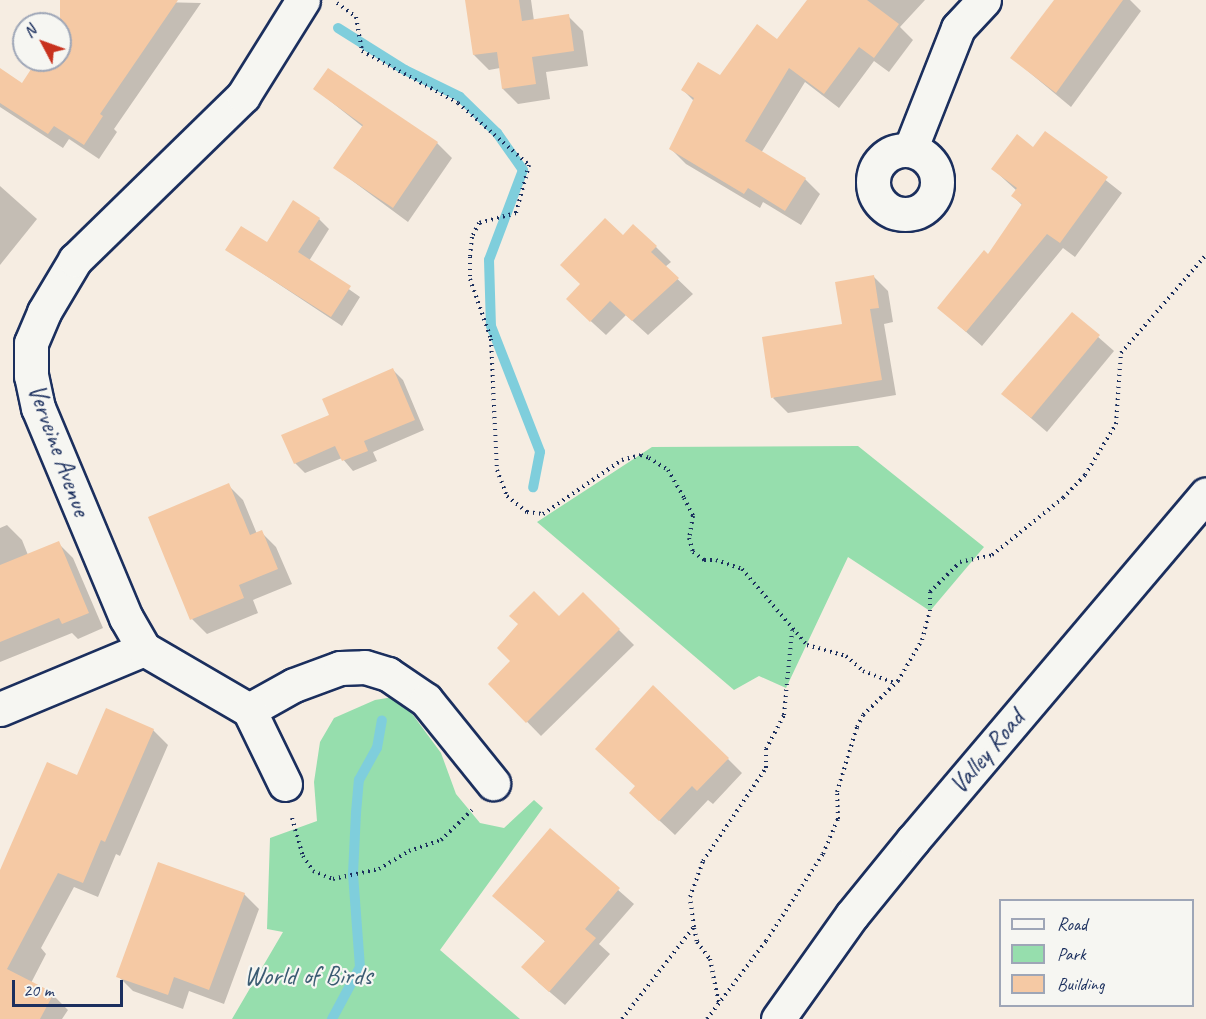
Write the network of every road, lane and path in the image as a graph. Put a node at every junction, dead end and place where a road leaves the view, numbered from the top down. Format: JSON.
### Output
{"nodes":[{"id":1,"x":303,"y":0,"type":"edge"},
{"id":2,"x":332,"y":0,"type":"edge"},
{"id":3,"x":984,"y":0,"type":"edge"},
{"id":4,"x":910,"y":150,"type":"dead end"},
{"id":5,"x":1206,"y":255,"type":"edge"},
{"id":6,"x":1206,"y":494,"type":"edge"},
{"id":7,"x":792,"y":629,"type":"junction"},
{"id":8,"x":144,"y":649,"type":"junction"},
{"id":9,"x":895,"y":683,"type":"junction"},
{"id":10,"x":0,"y":710,"type":"edge"},
{"id":11,"x":249,"y":710,"type":"junction"},
{"id":12,"x":493,"y":783,"type":"joint"},
{"id":13,"x":285,"y":784,"type":"joint"},
{"id":14,"x":694,"y":927,"type":"junction"},
{"id":15,"x":719,"y":1004,"type":"junction"},
{"id":16,"x":622,"y":1019,"type":"edge"},
{"id":17,"x":707,"y":1019,"type":"edge"},
{"id":18,"x":778,"y":1019,"type":"edge"}],
"edges":[{"from":1,"to":8,"type":"street","name":"Verveine Avenue"},
{"from":2,"to":7,"type":"path"},
{"from":3,"to":4,"type":"street"},
{"from":5,"to":9,"type":"path"},
{"from":6,"to":18,"type":"street","name":"Valley Road"},
{"from":7,"to":9,"type":"path"},
{"from":7,"to":14,"type":"path"},
{"from":8,"to":10,"type":"street"},
{"from":8,"to":11,"type":"street"},
{"from":9,"to":15,"type":"path"},
{"from":11,"to":12,"type":"street"},
{"from":11,"to":13,"type":"street"},
{"from":12,"to":13,"type":"path"},
{"from":14,"to":15,"type":"path"},
{"from":14,"to":16,"type":"path"},
{"from":15,"to":17,"type":"path"}]}
